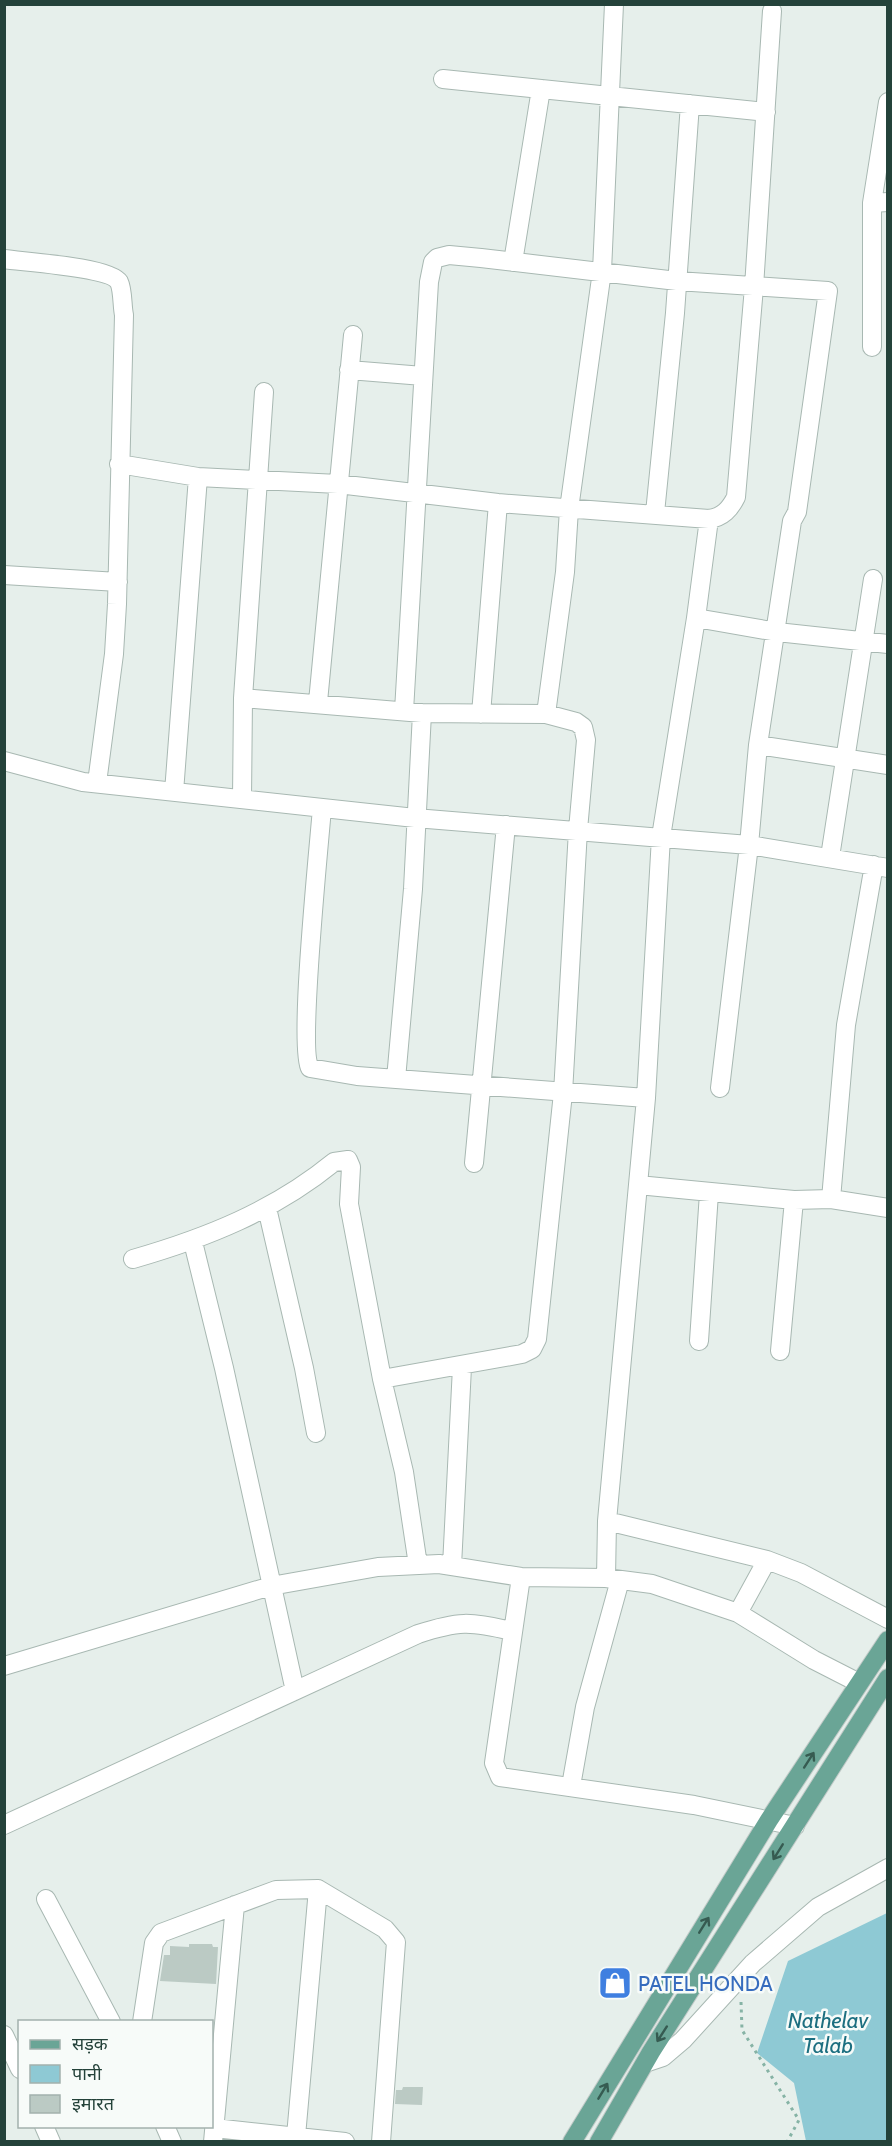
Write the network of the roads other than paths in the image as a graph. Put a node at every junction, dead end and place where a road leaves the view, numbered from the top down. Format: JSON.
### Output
{"nodes":[{"id":1,"x":614,"y":4,"type":"edge"},
{"id":2,"x":772,"y":11,"type":"dead end"},
{"id":3,"x":443,"y":79,"type":"dead end"},
{"id":4,"x":542,"y":89,"type":"junction"},
{"id":5,"x":609,"y":98,"type":"junction"},
{"id":6,"x":888,"y":102,"type":"edge"},
{"id":7,"x":690,"y":104,"type":"junction"},
{"id":8,"x":766,"y":112,"type":"junction"},
{"id":9,"x":880,"y":203,"type":"edge"},
{"id":10,"x":4,"y":259,"type":"edge"},
{"id":11,"x":513,"y":262,"type":"junction"},
{"id":12,"x":602,"y":271,"type":"junction"},
{"id":13,"x":677,"y":280,"type":"junction"},
{"id":14,"x":754,"y":287,"type":"junction"},
{"id":15,"x":352,"y":335,"type":"dead end"},
{"id":16,"x":872,"y":347,"type":"dead end"},
{"id":17,"x":348,"y":370,"type":"junction"},
{"id":18,"x":423,"y":376,"type":"junction"},
{"id":19,"x":264,"y":392,"type":"dead end"},
{"id":20,"x":119,"y":464,"type":"junction"},
{"id":21,"x":198,"y":477,"type":"junction"},
{"id":22,"x":256,"y":480,"type":"junction"},
{"id":23,"x":338,"y":484,"type":"junction"},
{"id":24,"x":416,"y":494,"type":"junction"},
{"id":25,"x":498,"y":503,"type":"junction"},
{"id":26,"x":569,"y":509,"type":"junction"},
{"id":27,"x":655,"y":513,"type":"junction"},
{"id":28,"x":709,"y":519,"type":"junction"},
{"id":29,"x":4,"y":574,"type":"edge"},
{"id":30,"x":873,"y":579,"type":"dead end"},
{"id":31,"x":118,"y":582,"type":"junction"},
{"id":32,"x":696,"y":618,"type":"junction"},
{"id":33,"x":777,"y":632,"type":"junction"},
{"id":34,"x":865,"y":642,"type":"junction"},
{"id":35,"x":888,"y":644,"type":"edge"},
{"id":36,"x":243,"y":698,"type":"junction"},
{"id":37,"x":318,"y":702,"type":"junction"},
{"id":38,"x":413,"y":712,"type":"junction"},
{"id":39,"x":481,"y":714,"type":"junction"},
{"id":40,"x":546,"y":714,"type":"junction"},
{"id":41,"x":758,"y":745,"type":"junction"},
{"id":42,"x":847,"y":758,"type":"junction"},
{"id":43,"x":4,"y":761,"type":"edge"},
{"id":44,"x":888,"y":765,"type":"edge"},
{"id":45,"x":97,"y":783,"type":"junction"},
{"id":46,"x":174,"y":792,"type":"junction"},
{"id":47,"x":242,"y":799,"type":"junction"},
{"id":48,"x":322,"y":808,"type":"junction"},
{"id":49,"x":415,"y":818,"type":"junction"},
{"id":50,"x":506,"y":825,"type":"junction"},
{"id":51,"x":578,"y":830,"type":"junction"},
{"id":52,"x":661,"y":837,"type":"junction"},
{"id":53,"x":749,"y":845,"type":"junction"},
{"id":54,"x":830,"y":857,"type":"junction"},
{"id":55,"x":881,"y":866,"type":"edge"},
{"id":56,"x":396,"y":1079,"type":"junction"},
{"id":57,"x":480,"y":1087,"type":"junction"},
{"id":58,"x":720,"y":1088,"type":"dead end"},
{"id":59,"x":563,"y":1093,"type":"junction"},
{"id":60,"x":646,"y":1098,"type":"junction"},
{"id":61,"x":474,"y":1163,"type":"dead end"},
{"id":62,"x":638,"y":1185,"type":"junction"},
{"id":63,"x":709,"y":1193,"type":"junction"},
{"id":64,"x":831,"y":1199,"type":"junction"},
{"id":65,"x":794,"y":1200,"type":"junction"},
{"id":66,"x":267,"y":1208,"type":"junction"},
{"id":67,"x":888,"y":1208,"type":"edge"},
{"id":68,"x":193,"y":1242,"type":"junction"},
{"id":69,"x":133,"y":1259,"type":"dead end"},
{"id":70,"x":699,"y":1341,"type":"dead end"},
{"id":71,"x":780,"y":1351,"type":"dead end"},
{"id":72,"x":462,"y":1367,"type":"junction"},
{"id":73,"x":382,"y":1378,"type":"junction"},
{"id":74,"x":316,"y":1433,"type":"dead end"},
{"id":75,"x":607,"y":1521,"type":"junction"},
{"id":76,"x":767,"y":1560,"type":"junction"},
{"id":77,"x":418,"y":1565,"type":"junction"},
{"id":78,"x":452,"y":1566,"type":"junction"},
{"id":79,"x":521,"y":1577,"type":"junction"},
{"id":80,"x":613,"y":1579,"type":"junction"},
{"id":81,"x":271,"y":1586,"type":"junction"},
{"id":82,"x":738,"y":1613,"type":"junction"},
{"id":83,"x":888,"y":1619,"type":"edge"},
{"id":84,"x":511,"y":1631,"type":"junction"},
{"id":85,"x":888,"y":1640,"type":"edge"},
{"id":86,"x":4,"y":1666,"type":"edge"},
{"id":87,"x":888,"y":1678,"type":"edge"},
{"id":88,"x":859,"y":1683,"type":"junction"},
{"id":89,"x":295,"y":1691,"type":"junction"},
{"id":90,"x":571,"y":1786,"type":"junction"},
{"id":91,"x":769,"y":1820,"type":"junction"},
{"id":92,"x":4,"y":1825,"type":"edge"},
{"id":93,"x":795,"y":1826,"type":"junction"},
{"id":94,"x":888,"y":1868,"type":"edge"},
{"id":95,"x":318,"y":1889,"type":"junction"},
{"id":96,"x":46,"y":1899,"type":"dead end"},
{"id":97,"x":235,"y":1905,"type":"junction"},
{"id":98,"x":658,"y":2000,"type":"junction"},
{"id":99,"x":677,"y":2011,"type":"junction"},
{"id":100,"x":110,"y":2020,"type":"edge"},
{"id":101,"x":142,"y":2020,"type":"edge"},
{"id":102,"x":4,"y":2035,"type":"edge"},
{"id":103,"x":645,"y":2063,"type":"junction"},
{"id":104,"x":18,"y":2066,"type":"edge"},
{"id":105,"x":44,"y":2128,"type":"edge"},
{"id":106,"x":165,"y":2128,"type":"edge"},
{"id":107,"x":214,"y":2135,"type":"edge"},
{"id":108,"x":296,"y":2136,"type":"junction"},
{"id":109,"x":51,"y":2142,"type":"edge"},
{"id":110,"x":172,"y":2142,"type":"edge"},
{"id":111,"x":345,"y":2142,"type":"edge"},
{"id":112,"x":381,"y":2142,"type":"edge"},
{"id":113,"x":572,"y":2142,"type":"edge"},
{"id":114,"x":599,"y":2142,"type":"edge"}],
"edges":[{"from":1,"to":5,"type":"street"},
{"from":2,"to":8,"type":"street"},
{"from":3,"to":4,"type":"street"},
{"from":4,"to":5,"type":"street"},
{"from":4,"to":11,"type":"street"},
{"from":5,"to":7,"type":"street"},
{"from":5,"to":12,"type":"street"},
{"from":6,"to":9,"type":"street"},
{"from":7,"to":8,"type":"street"},
{"from":7,"to":13,"type":"street"},
{"from":8,"to":14,"type":"street"},
{"from":9,"to":16,"type":"street"},
{"from":10,"to":20,"type":"street"},
{"from":11,"to":12,"type":"street"},
{"from":11,"to":18,"type":"street"},
{"from":12,"to":13,"type":"street"},
{"from":12,"to":26,"type":"street"},
{"from":13,"to":14,"type":"street"},
{"from":13,"to":27,"type":"street"},
{"from":14,"to":28,"type":"street"},
{"from":14,"to":33,"type":"street"},
{"from":15,"to":17,"type":"street"},
{"from":17,"to":18,"type":"street"},
{"from":17,"to":23,"type":"street"},
{"from":18,"to":24,"type":"street"},
{"from":19,"to":22,"type":"street"},
{"from":20,"to":21,"type":"street"},
{"from":20,"to":31,"type":"street"},
{"from":21,"to":22,"type":"street"},
{"from":21,"to":46,"type":"street"},
{"from":22,"to":23,"type":"street"},
{"from":22,"to":36,"type":"street"},
{"from":23,"to":24,"type":"street"},
{"from":23,"to":37,"type":"street"},
{"from":24,"to":25,"type":"street"},
{"from":24,"to":38,"type":"street"},
{"from":25,"to":26,"type":"street"},
{"from":25,"to":39,"type":"street"},
{"from":26,"to":27,"type":"street"},
{"from":26,"to":40,"type":"street"},
{"from":27,"to":28,"type":"street"},
{"from":28,"to":32,"type":"street"},
{"from":29,"to":31,"type":"street"},
{"from":30,"to":34,"type":"street"},
{"from":31,"to":45,"type":"street"},
{"from":32,"to":33,"type":"street"},
{"from":32,"to":52,"type":"street"},
{"from":33,"to":34,"type":"street"},
{"from":33,"to":41,"type":"street"},
{"from":34,"to":35,"type":"street"},
{"from":34,"to":42,"type":"street"},
{"from":36,"to":37,"type":"street"},
{"from":36,"to":47,"type":"street"},
{"from":37,"to":38,"type":"street"},
{"from":38,"to":39,"type":"street"},
{"from":38,"to":49,"type":"street"},
{"from":39,"to":40,"type":"street"},
{"from":40,"to":51,"type":"street"},
{"from":41,"to":42,"type":"street"},
{"from":41,"to":53,"type":"street"},
{"from":42,"to":44,"type":"street"},
{"from":42,"to":54,"type":"street"},
{"from":43,"to":45,"type":"street"},
{"from":45,"to":46,"type":"street"},
{"from":46,"to":47,"type":"street"},
{"from":47,"to":48,"type":"street"},
{"from":48,"to":49,"type":"street"},
{"from":48,"to":56,"type":"street"},
{"from":49,"to":50,"type":"street"},
{"from":49,"to":56,"type":"street"},
{"from":50,"to":51,"type":"street"},
{"from":50,"to":57,"type":"street"},
{"from":51,"to":52,"type":"street"},
{"from":51,"to":59,"type":"street"},
{"from":52,"to":53,"type":"street"},
{"from":52,"to":60,"type":"street"},
{"from":53,"to":54,"type":"street"},
{"from":53,"to":58,"type":"street"},
{"from":54,"to":55,"type":"street"},
{"from":55,"to":64,"type":"street"},
{"from":56,"to":57,"type":"street"},
{"from":57,"to":59,"type":"street"},
{"from":57,"to":61,"type":"street"},
{"from":59,"to":60,"type":"street"},
{"from":59,"to":72,"type":"street"},
{"from":60,"to":62,"type":"street"},
{"from":62,"to":63,"type":"street"},
{"from":62,"to":75,"type":"street"},
{"from":63,"to":65,"type":"street"},
{"from":63,"to":70,"type":"street"},
{"from":64,"to":65,"type":"street"},
{"from":64,"to":67,"type":"street"},
{"from":65,"to":71,"type":"street"},
{"from":66,"to":68,"type":"street"},
{"from":66,"to":73,"type":"street"},
{"from":66,"to":74,"type":"street"},
{"from":68,"to":69,"type":"street"},
{"from":68,"to":81,"type":"street"},
{"from":72,"to":73,"type":"street"},
{"from":72,"to":78,"type":"street"},
{"from":73,"to":77,"type":"street"},
{"from":75,"to":76,"type":"street"},
{"from":75,"to":80,"type":"street"},
{"from":76,"to":82,"type":"street"},
{"from":76,"to":83,"type":"street"},
{"from":77,"to":78,"type":"street"},
{"from":77,"to":81,"type":"street"},
{"from":78,"to":79,"type":"street"},
{"from":79,"to":80,"type":"street"},
{"from":79,"to":84,"type":"street"},
{"from":80,"to":82,"type":"street"},
{"from":80,"to":90,"type":"street"},
{"from":81,"to":86,"type":"street"},
{"from":81,"to":89,"type":"street"},
{"from":82,"to":88,"type":"street"},
{"from":84,"to":89,"type":"street"},
{"from":84,"to":90,"type":"street"},
{"from":85,"to":88,"type":"main road"},
{"from":87,"to":93,"type":"main road"},
{"from":91,"to":88,"type":"main road","one_way":true},
{"from":89,"to":92,"type":"street"},
{"from":90,"to":91,"type":"street"},
{"from":91,"to":93,"type":"street"},
{"from":98,"to":91,"type":"main road","one_way":true},
{"from":93,"to":99,"type":"main road","one_way":true},
{"from":94,"to":103,"type":"street"},
{"from":95,"to":97,"type":"street"},
{"from":95,"to":108,"type":"street"},
{"from":95,"to":112,"type":"street"},
{"from":96,"to":100,"type":"street"},
{"from":97,"to":101,"type":"street"},
{"from":97,"to":107,"type":"street"},
{"from":98,"to":99,"type":"main road"},
{"from":113,"to":98,"type":"main road","one_way":true},
{"from":99,"to":103,"type":"main road","one_way":true},
{"from":102,"to":104,"type":"street"},
{"from":103,"to":114,"type":"main road"},
{"from":105,"to":109,"type":"street"},
{"from":106,"to":110,"type":"street"},
{"from":107,"to":108,"type":"street"},
{"from":108,"to":111,"type":"street"}]}
